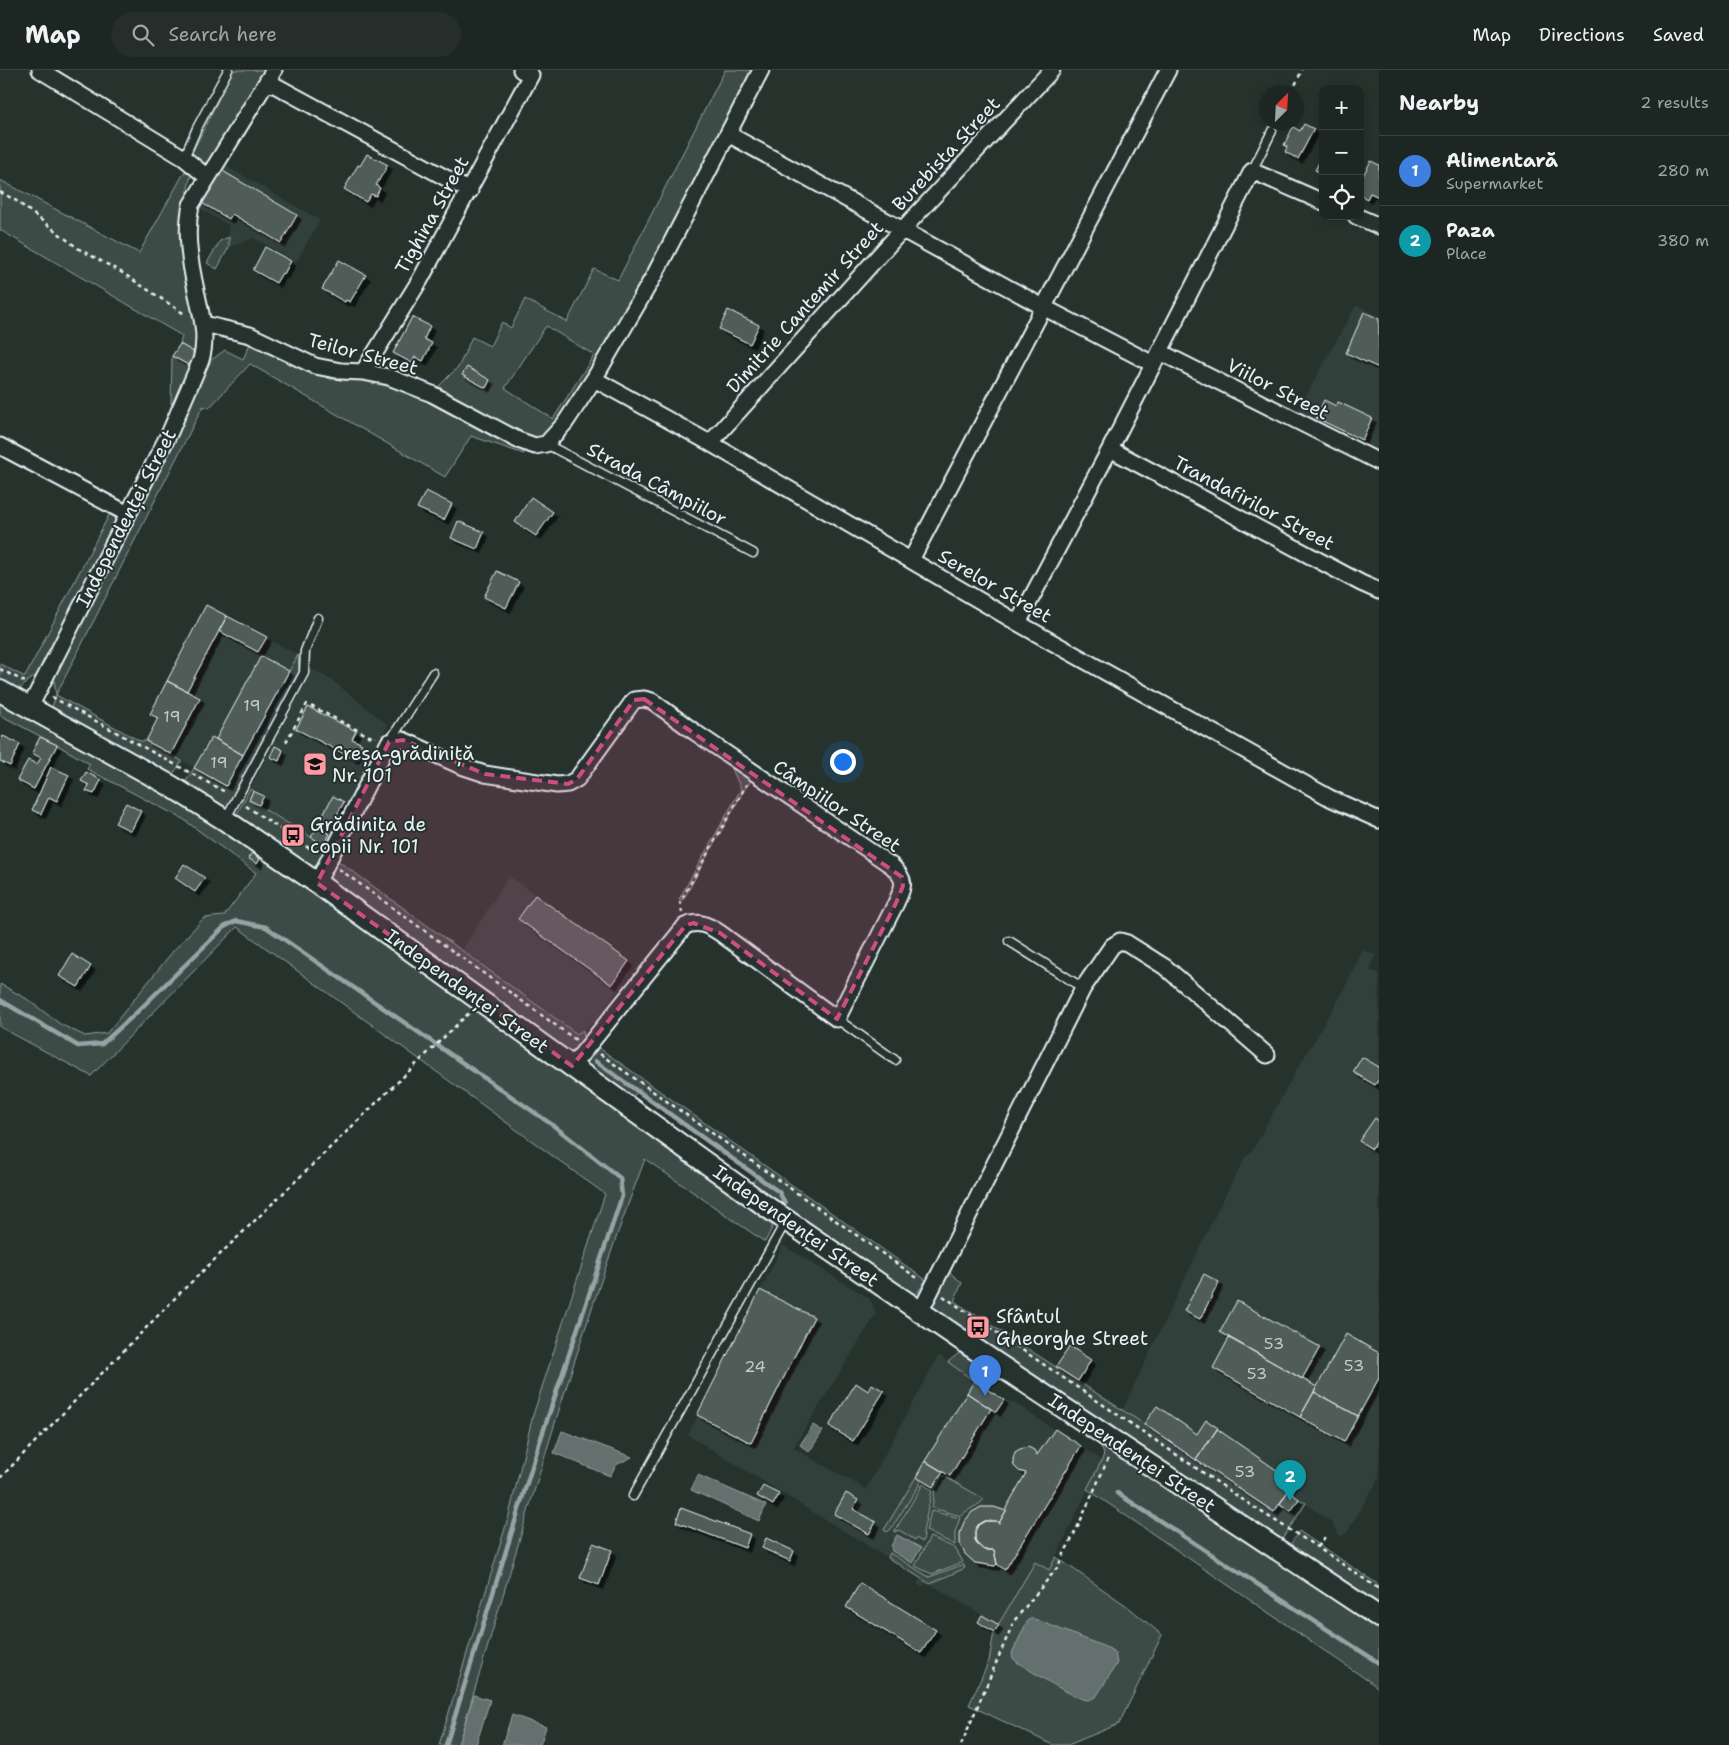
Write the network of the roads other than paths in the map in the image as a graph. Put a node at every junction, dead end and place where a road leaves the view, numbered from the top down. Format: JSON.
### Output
{"nodes":[{"id":1,"x":40,"y":70,"type":"edge"},
{"id":2,"x":228,"y":70,"type":"edge"},
{"id":3,"x":761,"y":70,"type":"edge"},
{"id":4,"x":1052,"y":70,"type":"edge"},
{"id":5,"x":1168,"y":70,"type":"edge"},
{"id":6,"x":526,"y":73,"type":"edge"},
{"id":7,"x":270,"y":76,"type":"edge"},
{"id":8,"x":1272,"y":131,"type":"dead end"},
{"id":9,"x":728,"y":134,"type":"junction"},
{"id":10,"x":184,"y":158,"type":"junction"},
{"id":11,"x":1252,"y":171,"type":"junction"},
{"id":12,"x":207,"y":177,"type":"junction"},
{"id":13,"x":470,"y":191,"type":"junction"},
{"id":14,"x":1319,"y":200,"type":"edge"},
{"id":15,"x":1364,"y":219,"type":"edge"},
{"id":16,"x":1379,"y":226,"type":"edge"},
{"id":17,"x":902,"y":230,"type":"junction"},
{"id":18,"x":1045,"y":308,"type":"junction"},
{"id":19,"x":204,"y":324,"type":"junction"},
{"id":20,"x":1157,"y":358,"type":"junction"},
{"id":21,"x":364,"y":372,"type":"junction"},
{"id":22,"x":594,"y":379,"type":"junction"},
{"id":23,"x":710,"y":443,"type":"junction"},
{"id":24,"x":546,"y":444,"type":"junction"},
{"id":25,"x":0,"y":446,"type":"edge"},
{"id":26,"x":1110,"y":449,"type":"junction"},
{"id":27,"x":1379,"y":462,"type":"edge"},
{"id":28,"x":128,"y":514,"type":"junction"},
{"id":29,"x":754,"y":553,"type":"dead end"},
{"id":30,"x":911,"y":560,"type":"junction"},
{"id":31,"x":1379,"y":591,"type":"edge"},
{"id":32,"x":318,"y":618,"type":"dead end"},
{"id":33,"x":1018,"y":623,"type":"junction"},
{"id":34,"x":433,"y":673,"type":"dead end"},
{"id":35,"x":0,"y":691,"type":"edge"},
{"id":36,"x":30,"y":707,"type":"junction"},
{"id":37,"x":389,"y":742,"type":"junction"},
{"id":38,"x":225,"y":820,"type":"junction"},
{"id":39,"x":1379,"y":820,"type":"edge"},
{"id":40,"x":317,"y":882,"type":"junction"},
{"id":41,"x":1009,"y":941,"type":"dead end"},
{"id":42,"x":1083,"y":988,"type":"junction"},
{"id":43,"x":837,"y":1018,"type":"junction"},
{"id":44,"x":1267,"y":1054,"type":"dead end"},
{"id":45,"x":895,"y":1060,"type":"dead end"},
{"id":46,"x":572,"y":1066,"type":"junction"},
{"id":47,"x":786,"y":1220,"type":"junction"},
{"id":48,"x":920,"y":1312,"type":"junction"},
{"id":49,"x":634,"y":1496,"type":"dead end"},
{"id":50,"x":1379,"y":1616,"type":"edge"}],
"edges":[{"from":1,"to":10,"type":"street"},
{"from":2,"to":10,"type":"lane"},
{"from":3,"to":9,"type":"street"},
{"from":4,"to":17,"type":"street","name":"Burebista Street"},
{"from":5,"to":18,"type":"street"},
{"from":6,"to":13,"type":"street","name":"Tighina Street"},
{"from":7,"to":12,"type":"street"},
{"from":7,"to":13,"type":"street"},
{"from":8,"to":11,"type":"lane"},
{"from":9,"to":17,"type":"street","name":"Burebista Street"},
{"from":9,"to":22,"type":"street"},
{"from":10,"to":12,"type":"street"},
{"from":11,"to":14,"type":"street"},
{"from":11,"to":20,"type":"street"},
{"from":12,"to":19,"type":"street"},
{"from":13,"to":21,"type":"street","name":"Tighina Street"},
{"from":15,"to":16,"type":"street"},
{"from":17,"to":18,"type":"street","name":"Dimitrie Cantemir Street"},
{"from":17,"to":23,"type":"street","name":"Dimitrie Cantemir Street"},
{"from":18,"to":20,"type":"street","name":"Dimitrie Cantemir Street"},
{"from":18,"to":30,"type":"street"},
{"from":19,"to":21,"type":"street","name":"Teilor Street"},
{"from":19,"to":28,"type":"street","name":"Independenței Street"},
{"from":20,"to":26,"type":"street"},
{"from":20,"to":27,"type":"street","name":"Viilor Street"},
{"from":21,"to":24,"type":"street","name":"Teilor Street"},
{"from":22,"to":23,"type":"street","name":"Serelor Street"},
{"from":22,"to":24,"type":"street"},
{"from":23,"to":30,"type":"street","name":"Serelor Street"},
{"from":24,"to":29,"type":"lane","name":"Strada Câmpiilor"},
{"from":25,"to":28,"type":"street"},
{"from":26,"to":31,"type":"street","name":"Trandafirilor Street"},
{"from":26,"to":33,"type":"street"},
{"from":28,"to":36,"type":"street","name":"Independenței Street"},
{"from":30,"to":33,"type":"street","name":"Serelor Street"},
{"from":32,"to":38,"type":"lane"},
{"from":33,"to":39,"type":"street","name":"Serelor Street"},
{"from":34,"to":37,"type":"lane"},
{"from":35,"to":36,"type":"main road","name":"Independenței Street"},
{"from":36,"to":38,"type":"main road","name":"Independenței Street"},
{"from":37,"to":40,"type":"street"},
{"from":37,"to":43,"type":"street","name":"Câmpiilor Street"},
{"from":38,"to":40,"type":"main road","name":"Independenței Street"},
{"from":40,"to":46,"type":"main road","name":"Independenței Street"},
{"from":41,"to":42,"type":"lane"},
{"from":42,"to":44,"type":"street"},
{"from":42,"to":48,"type":"street"},
{"from":43,"to":45,"type":"lane"},
{"from":43,"to":46,"type":"street"},
{"from":46,"to":47,"type":"main road","name":"Independenței Street"},
{"from":47,"to":48,"type":"main road","name":"Independenței Street"},
{"from":47,"to":49,"type":"lane"},
{"from":48,"to":50,"type":"main road","name":"Independenței Street"}]}
